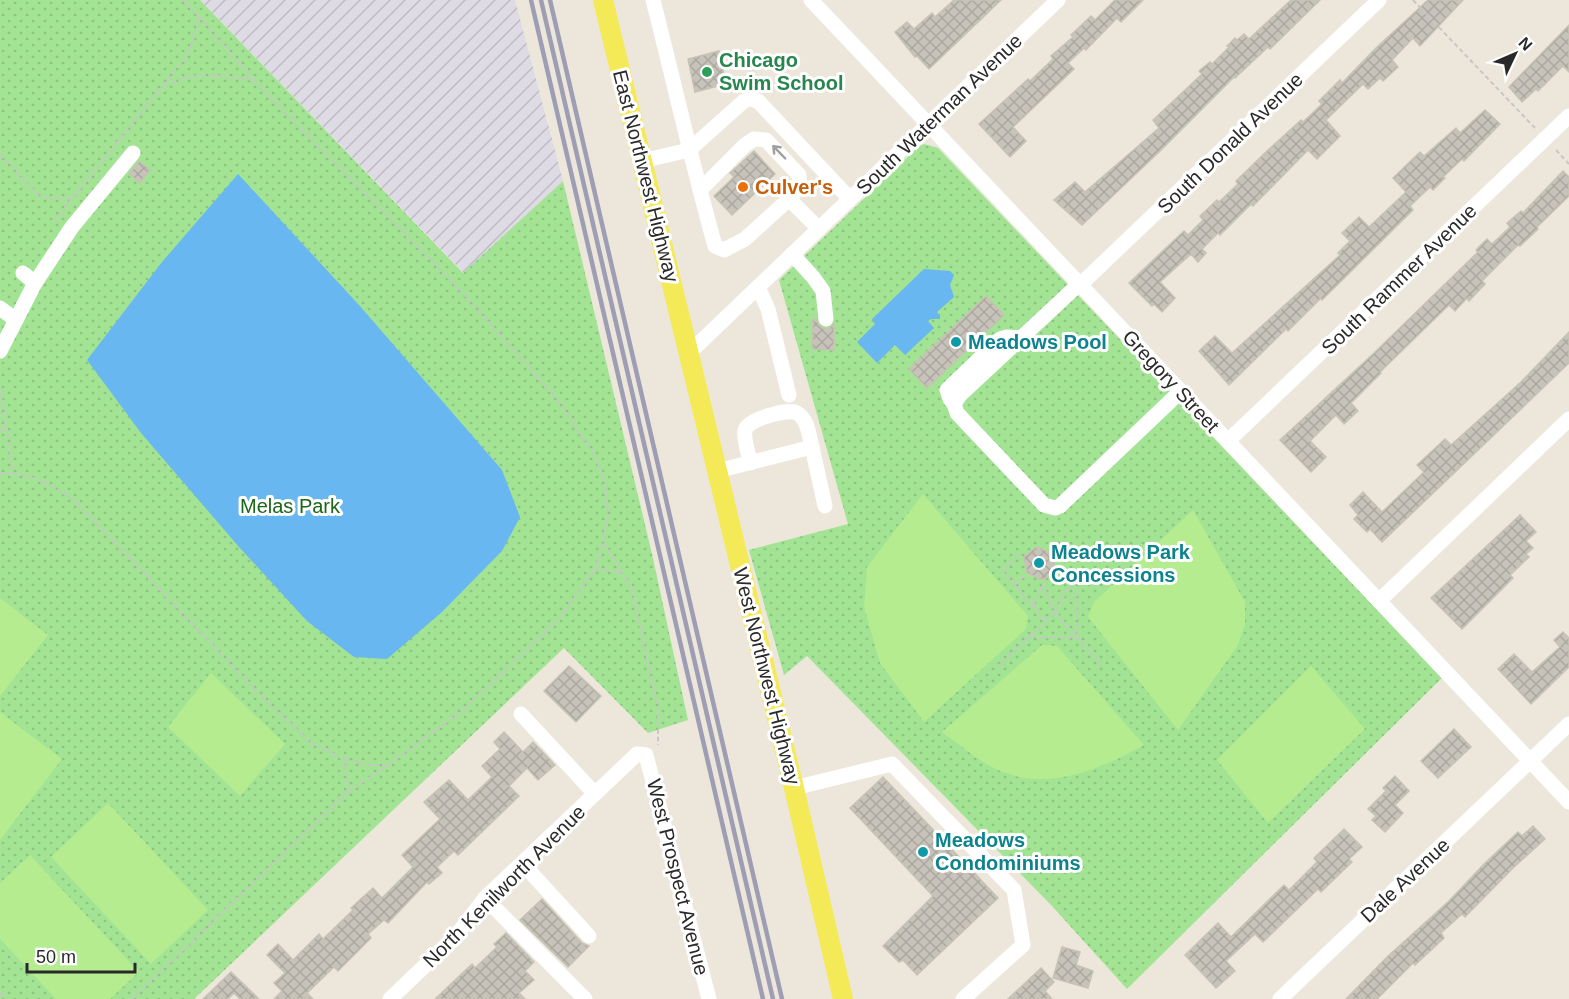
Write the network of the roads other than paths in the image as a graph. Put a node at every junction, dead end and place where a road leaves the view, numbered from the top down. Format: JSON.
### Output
{"nodes":[{"id":1,"x":603,"y":0,"type":"edge"},
{"id":2,"x":653,"y":0,"type":"edge"},
{"id":3,"x":811,"y":0,"type":"edge"},
{"id":4,"x":1059,"y":0,"type":"edge"},
{"id":5,"x":1379,"y":0,"type":"edge"},
{"id":6,"x":1569,"y":116,"type":"edge"},
{"id":7,"x":928,"y":124,"type":"junction"},
{"id":8,"x":689,"y":150,"type":"junction"},
{"id":9,"x":133,"y":153,"type":"dead end"},
{"id":10,"x":642,"y":161,"type":"junction"},
{"id":11,"x":699,"y":190,"type":"junction"},
{"id":12,"x":789,"y":199,"type":"junction"},
{"id":13,"x":850,"y":199,"type":"junction"},
{"id":14,"x":819,"y":229,"type":"junction"},
{"id":15,"x":45,"y":239,"type":"dead end"},
{"id":16,"x":58,"y":250,"type":"junction"},
{"id":17,"x":792,"y":254,"type":"junction"},
{"id":18,"x":23,"y":273,"type":"dead end"},
{"id":19,"x":36,"y":283,"type":"junction"},
{"id":20,"x":1080,"y":284,"type":"junction"},
{"id":21,"x":758,"y":287,"type":"junction"},
{"id":22,"x":0,"y":308,"type":"edge"},
{"id":23,"x":826,"y":319,"type":"dead end"},
{"id":24,"x":16,"y":320,"type":"junction"},
{"id":25,"x":0,"y":351,"type":"edge"},
{"id":26,"x":689,"y":353,"type":"junction"},
{"id":27,"x":1181,"y":391,"type":"junction"},
{"id":28,"x":789,"y":395,"type":"dead end"},
{"id":29,"x":1569,"y":419,"type":"edge"},
{"id":30,"x":1228,"y":441,"type":"junction"},
{"id":31,"x":812,"y":447,"type":"junction"},
{"id":32,"x":750,"y":463,"type":"junction"},
{"id":33,"x":717,"y":471,"type":"junction"},
{"id":34,"x":825,"y":506,"type":"dead end"},
{"id":35,"x":1379,"y":601,"type":"junction"},
{"id":36,"x":521,"y":714,"type":"dead end"},
{"id":37,"x":1569,"y":724,"type":"edge"},
{"id":38,"x":652,"y":750,"type":"joint"},
{"id":39,"x":1531,"y":761,"type":"junction"},
{"id":40,"x":794,"y":788,"type":"junction"},
{"id":41,"x":595,"y":794,"type":"junction"},
{"id":42,"x":1569,"y":802,"type":"edge"},
{"id":43,"x":522,"y":863,"type":"junction"},
{"id":44,"x":485,"y":898,"type":"junction"},
{"id":45,"x":590,"y":936,"type":"dead end"},
{"id":46,"x":390,"y":999,"type":"edge"},
{"id":47,"x":585,"y":999,"type":"edge"},
{"id":48,"x":708,"y":999,"type":"edge"},
{"id":49,"x":843,"y":999,"type":"edge"},
{"id":50,"x":963,"y":999,"type":"edge"},
{"id":51,"x":1280,"y":999,"type":"edge"}],
"edges":[{"from":1,"to":10,"type":"main road","name":"East Northwest Highway"},
{"from":2,"to":8,"type":"street"},
{"from":3,"to":7,"type":"street","name":"Gregory Street"},
{"from":4,"to":7,"type":"street","name":"South Waterman Avenue"},
{"from":5,"to":20,"type":"street","name":"South Donald Avenue"},
{"from":6,"to":30,"type":"street","name":"South Rammer Avenue"},
{"from":7,"to":13,"type":"street","name":"South Waterman Avenue"},
{"from":7,"to":20,"type":"street","name":"Gregory Street"},
{"from":8,"to":10,"type":"street"},
{"from":8,"to":11,"type":"street"},
{"from":8,"to":13,"type":"street"},
{"from":9,"to":16,"type":"street"},
{"from":10,"to":26,"type":"main road","name":"East Northwest Highway"},
{"from":11,"to":12,"type":"street"},
{"from":12,"to":11,"type":"street","one_way":true},
{"from":12,"to":14,"type":"street"},
{"from":13,"to":14,"type":"street","name":"South Waterman Avenue"},
{"from":14,"to":17,"type":"street","name":"South Waterman Avenue"},
{"from":15,"to":16,"type":"street"},
{"from":16,"to":19,"type":"street"},
{"from":17,"to":21,"type":"street","name":"South Waterman Avenue"},
{"from":17,"to":23,"type":"street"},
{"from":18,"to":19,"type":"street"},
{"from":19,"to":24,"type":"street"},
{"from":20,"to":27,"type":"street","name":"Gregory Street"},
{"from":20,"to":27,"type":"street","name":"South Donald Avenue"},
{"from":21,"to":26,"type":"street","name":"South Waterman Avenue"},
{"from":21,"to":28,"type":"street"},
{"from":22,"to":24,"type":"street"},
{"from":24,"to":25,"type":"street"},
{"from":26,"to":33,"type":"main road","name":"West Northwest Highway"},
{"from":27,"to":30,"type":"street","name":"Gregory Street"},
{"from":29,"to":35,"type":"street"},
{"from":30,"to":35,"type":"street","name":"Gregory Street"},
{"from":31,"to":32,"type":"street"},
{"from":31,"to":32,"type":"street"},
{"from":31,"to":34,"type":"street"},
{"from":32,"to":33,"type":"street"},
{"from":33,"to":40,"type":"main road","name":"West Northwest Highway"},
{"from":35,"to":39,"type":"street","name":"Gregory Street"},
{"from":36,"to":41,"type":"street"},
{"from":37,"to":39,"type":"street","name":"Dale Avenue"},
{"from":38,"to":41,"type":"street","name":"North Kenilworth Avenue"},
{"from":38,"to":48,"type":"street","name":"West Prospect Avenue"},
{"from":39,"to":42,"type":"street","name":"Gregory Street"},
{"from":39,"to":51,"type":"street","name":"Dale Avenue"},
{"from":40,"to":49,"type":"main road","name":"West Northwest Highway"},
{"from":40,"to":50,"type":"street"},
{"from":41,"to":43,"type":"street","name":"North Kenilworth Avenue"},
{"from":43,"to":44,"type":"street","name":"North Kenilworth Avenue"},
{"from":43,"to":45,"type":"street"},
{"from":44,"to":46,"type":"street","name":"North Kenilworth Avenue"},
{"from":44,"to":47,"type":"street"}]}
